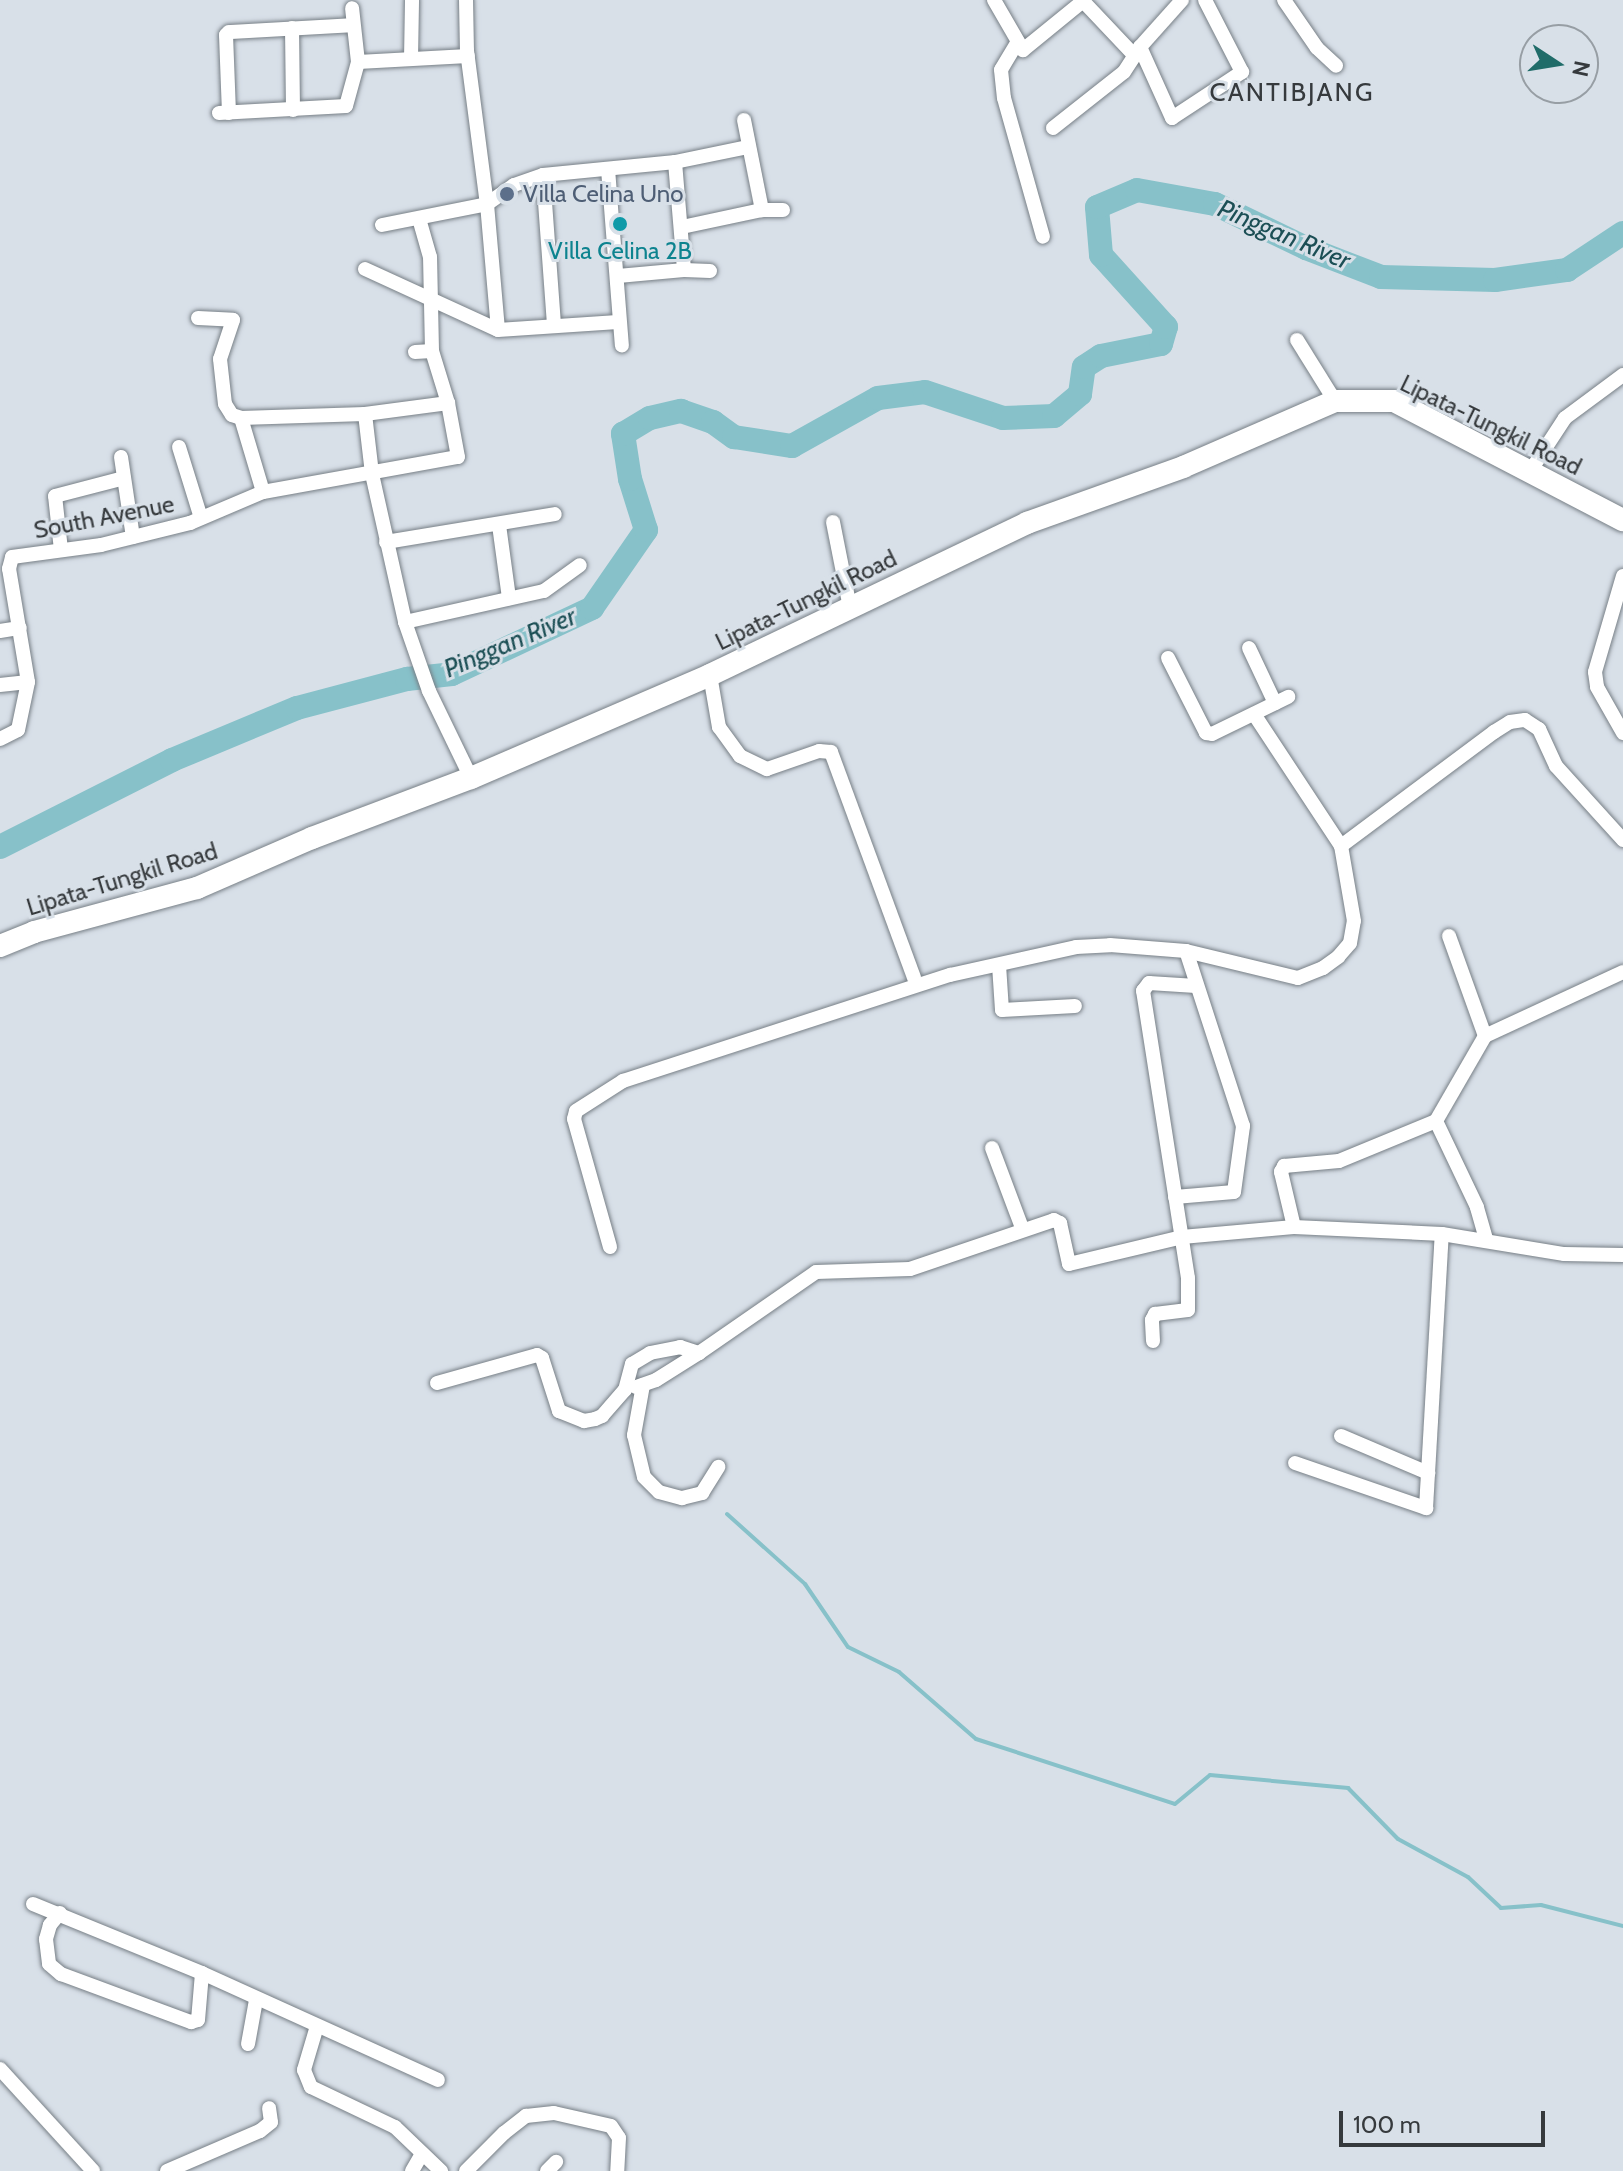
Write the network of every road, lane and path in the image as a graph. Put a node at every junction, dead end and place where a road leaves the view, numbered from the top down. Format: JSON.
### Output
{"nodes":[{"id":1,"x":412,"y":0,"type":"edge"},
{"id":2,"x":466,"y":0,"type":"edge"},
{"id":3,"x":994,"y":0,"type":"edge"},
{"id":4,"x":1082,"y":0,"type":"edge"},
{"id":5,"x":1182,"y":0,"type":"edge"},
{"id":6,"x":1205,"y":0,"type":"edge"},
{"id":7,"x":1284,"y":0,"type":"edge"},
{"id":8,"x":352,"y":8,"type":"dead end"},
{"id":9,"x":353,"y":25,"type":"junction"},
{"id":10,"x":292,"y":28,"type":"junction"},
{"id":11,"x":1017,"y":43,"type":"junction"},
{"id":12,"x":1137,"y":51,"type":"junction"},
{"id":13,"x":468,"y":56,"type":"junction"},
{"id":14,"x":411,"y":59,"type":"junction"},
{"id":15,"x":358,"y":62,"type":"junction"},
{"id":16,"x":1336,"y":66,"type":"dead end"},
{"id":17,"x":293,"y":110,"type":"junction"},
{"id":18,"x":744,"y":120,"type":"dead end"},
{"id":19,"x":1053,"y":128,"type":"dead end"},
{"id":20,"x":748,"y":147,"type":"junction"},
{"id":21,"x":675,"y":162,"type":"junction"},
{"id":22,"x":608,"y":169,"type":"junction"},
{"id":23,"x":543,"y":175,"type":"junction"},
{"id":24,"x":487,"y":204,"type":"junction"},
{"id":25,"x":762,"y":210,"type":"junction"},
{"id":26,"x":783,"y":210,"type":"dead end"},
{"id":27,"x":420,"y":221,"type":"junction"},
{"id":28,"x":382,"y":225,"type":"dead end"},
{"id":29,"x":682,"y":227,"type":"junction"},
{"id":30,"x":1043,"y":237,"type":"dead end"},
{"id":31,"x":365,"y":269,"type":"dead end"},
{"id":32,"x":684,"y":270,"type":"junction"},
{"id":33,"x":710,"y":271,"type":"dead end"},
{"id":34,"x":618,"y":276,"type":"junction"},
{"id":35,"x":433,"y":303,"type":"junction"},
{"id":36,"x":198,"y":318,"type":"dead end"},
{"id":37,"x":618,"y":322,"type":"junction"},
{"id":38,"x":554,"y":325,"type":"junction"},
{"id":39,"x":498,"y":330,"type":"junction"},
{"id":40,"x":1297,"y":340,"type":"dead end"},
{"id":41,"x":622,"y":345,"type":"dead end"},
{"id":42,"x":432,"y":351,"type":"junction"},
{"id":43,"x":415,"y":352,"type":"dead end"},
{"id":44,"x":1623,"y":375,"type":"edge"},
{"id":45,"x":1335,"y":401,"type":"junction"},
{"id":46,"x":448,"y":403,"type":"junction"},
{"id":47,"x":365,"y":414,"type":"junction"},
{"id":48,"x":241,"y":418,"type":"junction"},
{"id":49,"x":179,"y":447,"type":"dead end"},
{"id":50,"x":121,"y":457,"type":"dead end"},
{"id":51,"x":1531,"y":470,"type":"junction"},
{"id":52,"x":372,"y":474,"type":"junction"},
{"id":53,"x":124,"y":478,"type":"junction"},
{"id":54,"x":263,"y":492,"type":"junction"},
{"id":55,"x":555,"y":514,"type":"dead end"},
{"id":56,"x":201,"y":518,"type":"junction"},
{"id":57,"x":1623,"y":520,"type":"edge"},
{"id":58,"x":833,"y":522,"type":"dead end"},
{"id":59,"x":499,"y":525,"type":"junction"},
{"id":60,"x":133,"y":537,"type":"junction"},
{"id":61,"x":386,"y":542,"type":"junction"},
{"id":62,"x":61,"y":550,"type":"junction"},
{"id":63,"x":580,"y":565,"type":"dead end"},
{"id":64,"x":5,"y":570,"type":"edge"},
{"id":65,"x":1623,"y":576,"type":"edge"},
{"id":66,"x":509,"y":598,"type":"junction"},
{"id":67,"x":850,"y":608,"type":"junction"},
{"id":68,"x":405,"y":622,"type":"junction"},
{"id":69,"x":20,"y":628,"type":"junction"},
{"id":70,"x":0,"y":631,"type":"edge"},
{"id":71,"x":1249,"y":648,"type":"dead end"},
{"id":72,"x":1168,"y":658,"type":"dead end"},
{"id":73,"x":710,"y":675,"type":"junction"},
{"id":74,"x":28,"y":682,"type":"junction"},
{"id":75,"x":0,"y":685,"type":"edge"},
{"id":76,"x":1254,"y":714,"type":"junction"},
{"id":77,"x":1623,"y":733,"type":"edge"},
{"id":78,"x":0,"y":739,"type":"edge"},
{"id":79,"x":471,"y":778,"type":"junction"},
{"id":80,"x":1623,"y":840,"type":"edge"},
{"id":81,"x":1341,"y":846,"type":"junction"},
{"id":82,"x":1449,"y":936,"type":"dead end"},
{"id":83,"x":0,"y":946,"type":"edge"},
{"id":84,"x":1186,"y":951,"type":"junction"},
{"id":85,"x":999,"y":965,"type":"junction"},
{"id":86,"x":1623,"y":972,"type":"edge"},
{"id":87,"x":914,"y":978,"type":"dead end"},
{"id":88,"x":1196,"y":986,"type":"junction"},
{"id":89,"x":1075,"y":1006,"type":"dead end"},
{"id":90,"x":1485,"y":1036,"type":"junction"},
{"id":91,"x":1436,"y":1121,"type":"junction"},
{"id":92,"x":992,"y":1148,"type":"dead end"},
{"id":93,"x":1175,"y":1197,"type":"junction"},
{"id":94,"x":1294,"y":1227,"type":"junction"},
{"id":95,"x":1022,"y":1228,"type":"junction"},
{"id":96,"x":1442,"y":1234,"type":"junction"},
{"id":97,"x":1182,"y":1237,"type":"junction"},
{"id":98,"x":1486,"y":1239,"type":"junction"},
{"id":99,"x":610,"y":1247,"type":"dead end"},
{"id":100,"x":1623,"y":1255,"type":"edge"},
{"id":101,"x":1153,"y":1341,"type":"dead end"},
{"id":102,"x":699,"y":1353,"type":"junction"},
{"id":103,"x":437,"y":1383,"type":"dead end"},
{"id":104,"x":643,"y":1385,"type":"junction"},
{"id":105,"x":625,"y":1390,"type":"junction"},
{"id":106,"x":1341,"y":1436,"type":"dead end"},
{"id":107,"x":1295,"y":1463,"type":"dead end"},
{"id":108,"x":718,"y":1467,"type":"dead end"},
{"id":109,"x":1428,"y":1473,"type":"junction"},
{"id":110,"x":33,"y":1904,"type":"dead end"},
{"id":111,"x":60,"y":1913,"type":"junction"},
{"id":112,"x":202,"y":1973,"type":"junction"},
{"id":113,"x":256,"y":2000,"type":"junction"},
{"id":114,"x":317,"y":2026,"type":"junction"},
{"id":115,"x":248,"y":2044,"type":"dead end"},
{"id":116,"x":0,"y":2069,"type":"edge"},
{"id":117,"x":438,"y":2080,"type":"dead end"},
{"id":118,"x":269,"y":2108,"type":"dead end"},
{"id":119,"x":422,"y":2154,"type":"junction"},
{"id":120,"x":93,"y":2171,"type":"edge"},
{"id":121,"x":167,"y":2171,"type":"edge"},
{"id":122,"x":412,"y":2171,"type":"edge"},
{"id":123,"x":441,"y":2171,"type":"edge"},
{"id":124,"x":466,"y":2171,"type":"edge"},
{"id":125,"x":617,"y":2171,"type":"edge"}],
"edges":[{"from":1,"to":14,"type":"street"},
{"from":2,"to":13,"type":"street"},
{"from":3,"to":11,"type":"street"},
{"from":4,"to":11,"type":"street"},
{"from":4,"to":12,"type":"street"},
{"from":5,"to":12,"type":"street"},
{"from":6,"to":12,"type":"street"},
{"from":7,"to":16,"type":"street"},
{"from":8,"to":9,"type":"street"},
{"from":9,"to":10,"type":"street"},
{"from":9,"to":15,"type":"street"},
{"from":10,"to":17,"type":"street"},
{"from":10,"to":17,"type":"street"},
{"from":11,"to":30,"type":"street"},
{"from":12,"to":19,"type":"street"},
{"from":13,"to":14,"type":"street"},
{"from":13,"to":24,"type":"street"},
{"from":14,"to":15,"type":"street"},
{"from":15,"to":17,"type":"street"},
{"from":18,"to":20,"type":"street"},
{"from":20,"to":21,"type":"street"},
{"from":20,"to":25,"type":"street"},
{"from":21,"to":22,"type":"street"},
{"from":21,"to":29,"type":"street"},
{"from":22,"to":23,"type":"street"},
{"from":22,"to":34,"type":"street"},
{"from":23,"to":24,"type":"street"},
{"from":23,"to":38,"type":"street"},
{"from":24,"to":27,"type":"street"},
{"from":24,"to":39,"type":"street"},
{"from":25,"to":26,"type":"street"},
{"from":25,"to":29,"type":"street"},
{"from":27,"to":28,"type":"street"},
{"from":27,"to":35,"type":"street"},
{"from":29,"to":32,"type":"street"},
{"from":31,"to":35,"type":"street"},
{"from":32,"to":33,"type":"street"},
{"from":32,"to":34,"type":"street"},
{"from":34,"to":37,"type":"street"},
{"from":35,"to":39,"type":"street"},
{"from":35,"to":42,"type":"street"},
{"from":36,"to":48,"type":"street"},
{"from":37,"to":38,"type":"street"},
{"from":37,"to":41,"type":"street"},
{"from":38,"to":39,"type":"street"},
{"from":40,"to":45,"type":"street"},
{"from":42,"to":43,"type":"street"},
{"from":42,"to":46,"type":"street"},
{"from":44,"to":51,"type":"street"},
{"from":45,"to":51,"type":"street","name":"Lipata-Tungkil Road"},
{"from":45,"to":67,"type":"street","name":"Lipata-Tungkil Road"},
{"from":46,"to":47,"type":"street"},
{"from":46,"to":52,"type":"street","name":"South Avenue"},
{"from":47,"to":48,"type":"street"},
{"from":47,"to":52,"type":"street"},
{"from":48,"to":54,"type":"street"},
{"from":49,"to":56,"type":"street"},
{"from":50,"to":53,"type":"street"},
{"from":51,"to":57,"type":"street","name":"Lipata-Tungkil Road"},
{"from":52,"to":54,"type":"street","name":"South Avenue"},
{"from":52,"to":61,"type":"street"},
{"from":53,"to":60,"type":"street"},
{"from":53,"to":62,"type":"street"},
{"from":54,"to":56,"type":"street","name":"South Avenue"},
{"from":55,"to":59,"type":"street"},
{"from":56,"to":60,"type":"street","name":"South Avenue"},
{"from":58,"to":67,"type":"street"},
{"from":59,"to":61,"type":"street"},
{"from":59,"to":66,"type":"street"},
{"from":60,"to":62,"type":"street","name":"South Avenue"},
{"from":61,"to":68,"type":"street"},
{"from":62,"to":64,"type":"street","name":"South Avenue"},
{"from":63,"to":66,"type":"street"},
{"from":64,"to":69,"type":"street","name":"South Avenue"},
{"from":65,"to":77,"type":"street"},
{"from":66,"to":68,"type":"street"},
{"from":67,"to":73,"type":"street","name":"Lipata-Tungkil Road"},
{"from":68,"to":79,"type":"street"},
{"from":69,"to":70,"type":"street"},
{"from":69,"to":74,"type":"street","name":"South Avenue"},
{"from":71,"to":76,"type":"street"},
{"from":72,"to":76,"type":"street"},
{"from":73,"to":79,"type":"street","name":"Lipata-Tungkil Road"},
{"from":73,"to":87,"type":"street"},
{"from":74,"to":75,"type":"street"},
{"from":74,"to":78,"type":"street","name":"South Avenue"},
{"from":76,"to":81,"type":"street"},
{"from":79,"to":83,"type":"street","name":"Lipata-Tungkil Road"},
{"from":80,"to":81,"type":"street"},
{"from":81,"to":84,"type":"street"},
{"from":82,"to":90,"type":"street"},
{"from":84,"to":85,"type":"street"},
{"from":84,"to":88,"type":"street"},
{"from":85,"to":89,"type":"street"},
{"from":85,"to":99,"type":"street"},
{"from":86,"to":90,"type":"street"},
{"from":88,"to":93,"type":"street"},
{"from":88,"to":93,"type":"street"},
{"from":90,"to":91,"type":"street"},
{"from":91,"to":94,"type":"street"},
{"from":91,"to":98,"type":"street"},
{"from":92,"to":95,"type":"street"},
{"from":93,"to":97,"type":"street"},
{"from":94,"to":96,"type":"street"},
{"from":94,"to":97,"type":"street"},
{"from":95,"to":97,"type":"street"},
{"from":95,"to":102,"type":"street"},
{"from":96,"to":98,"type":"street"},
{"from":96,"to":109,"type":"street"},
{"from":97,"to":101,"type":"street"},
{"from":98,"to":100,"type":"street"},
{"from":102,"to":104,"type":"street"},
{"from":102,"to":105,"type":"street"},
{"from":103,"to":105,"type":"street"},
{"from":104,"to":105,"type":"street"},
{"from":104,"to":108,"type":"street"},
{"from":106,"to":109,"type":"street"},
{"from":107,"to":109,"type":"street"},
{"from":110,"to":111,"type":"street"},
{"from":111,"to":112,"type":"street"},
{"from":111,"to":112,"type":"street"},
{"from":112,"to":113,"type":"street"},
{"from":113,"to":114,"type":"street"},
{"from":113,"to":115,"type":"street"},
{"from":114,"to":117,"type":"street"},
{"from":114,"to":119,"type":"street"},
{"from":116,"to":120,"type":"street"},
{"from":118,"to":121,"type":"street"},
{"from":119,"to":122,"type":"street"},
{"from":119,"to":123,"type":"street"},
{"from":124,"to":125,"type":"street"}]}
